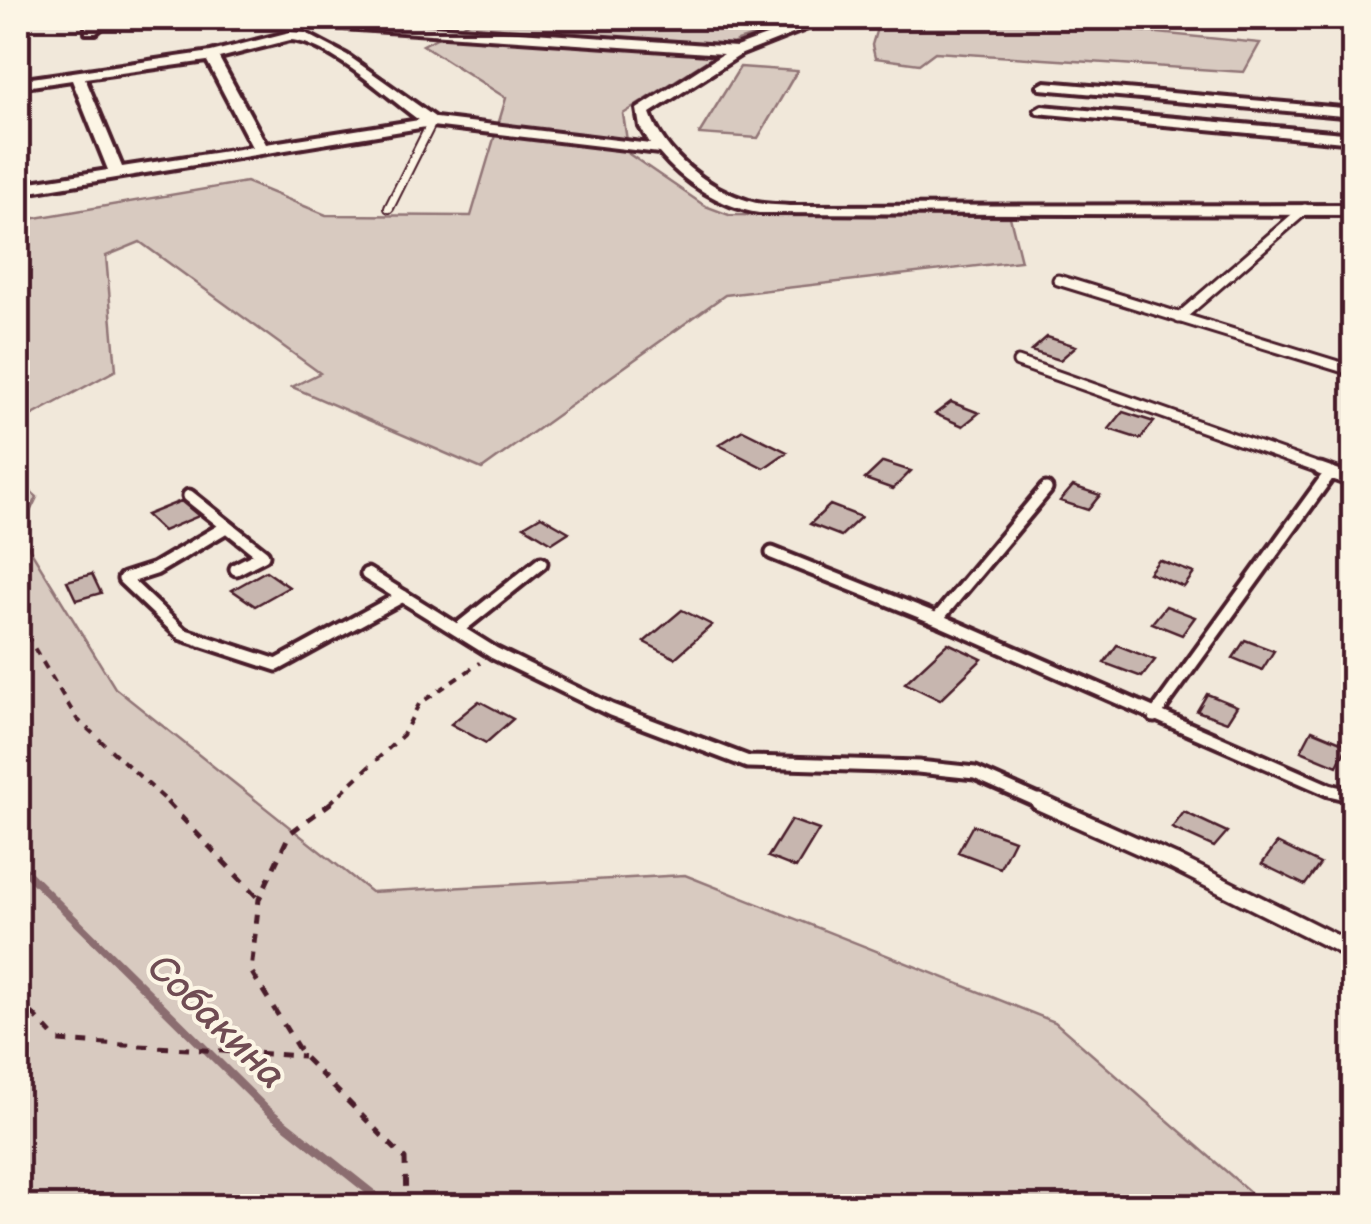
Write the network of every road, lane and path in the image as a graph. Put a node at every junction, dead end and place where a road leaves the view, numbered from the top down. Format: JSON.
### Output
{"nodes":[{"id":1,"x":106,"y":18,"type":"edge"},
{"id":2,"x":322,"y":18,"type":"edge"},
{"id":3,"x":455,"y":18,"type":"edge"},
{"id":4,"x":827,"y":18,"type":"edge"},
{"id":5,"x":1334,"y":18,"type":"edge"},
{"id":6,"x":1354,"y":20,"type":"edge"},
{"id":7,"x":91,"y":30,"type":"dead end"},
{"id":8,"x":440,"y":32,"type":"junction"},
{"id":9,"x":737,"y":51,"type":"junction"},
{"id":10,"x":212,"y":56,"type":"junction"},
{"id":11,"x":77,"y":75,"type":"junction"},
{"id":12,"x":18,"y":84,"type":"edge"},
{"id":13,"x":1045,"y":86,"type":"dead end"},
{"id":14,"x":1042,"y":110,"type":"dead end"},
{"id":15,"x":1354,"y":113,"type":"edge"},
{"id":16,"x":432,"y":122,"type":"junction"},
{"id":17,"x":1354,"y":139,"type":"edge"},
{"id":18,"x":658,"y":149,"type":"junction"},
{"id":19,"x":262,"y":151,"type":"junction"},
{"id":20,"x":117,"y":173,"type":"junction"},
{"id":21,"x":18,"y":189,"type":"edge"},
{"id":22,"x":389,"y":208,"type":"dead end"},
{"id":23,"x":1306,"y":208,"type":"junction"},
{"id":24,"x":1354,"y":210,"type":"edge"},
{"id":25,"x":1058,"y":280,"type":"dead end"},
{"id":26,"x":1179,"y":318,"type":"junction"},
{"id":27,"x":1018,"y":362,"type":"dead end"},
{"id":28,"x":1354,"y":370,"type":"edge"},
{"id":29,"x":1330,"y":473,"type":"junction"},
{"id":30,"x":1354,"y":481,"type":"edge"},
{"id":31,"x":1046,"y":489,"type":"dead end"},
{"id":32,"x":189,"y":496,"type":"dead end"},
{"id":33,"x":226,"y":527,"type":"junction"},
{"id":34,"x":772,"y":554,"type":"dead end"},
{"id":35,"x":541,"y":563,"type":"dead end"},
{"id":36,"x":236,"y":569,"type":"dead end"},
{"id":37,"x":367,"y":574,"type":"dead end"},
{"id":38,"x":403,"y":596,"type":"junction"},
{"id":39,"x":937,"y":619,"type":"junction"},
{"id":40,"x":18,"y":622,"type":"edge"},
{"id":41,"x":457,"y":630,"type":"junction"},
{"id":42,"x":494,"y":654,"type":"junction"},
{"id":43,"x":1154,"y":716,"type":"junction"},
{"id":44,"x":1354,"y":796,"type":"edge"},
{"id":45,"x":259,"y":899,"type":"junction"},
{"id":46,"x":1354,"y":952,"type":"edge"},
{"id":47,"x":18,"y":998,"type":"edge"},
{"id":48,"x":303,"y":1056,"type":"junction"},
{"id":49,"x":406,"y":1206,"type":"edge"}],
"edges":[{"from":1,"to":7,"type":"street"},
{"from":2,"to":8,"type":"street"},
{"from":3,"to":8,"type":"street"},
{"from":4,"to":9,"type":"street"},
{"from":5,"to":6,"type":"street"},
{"from":8,"to":9,"type":"street"},
{"from":9,"to":18,"type":"street"},
{"from":10,"to":11,"type":"street"},
{"from":10,"to":16,"type":"street"},
{"from":10,"to":19,"type":"street"},
{"from":11,"to":12,"type":"street"},
{"from":11,"to":20,"type":"street"},
{"from":13,"to":15,"type":"street"},
{"from":14,"to":17,"type":"street"},
{"from":16,"to":18,"type":"street"},
{"from":16,"to":19,"type":"street"},
{"from":16,"to":22,"type":"lane"},
{"from":18,"to":23,"type":"street"},
{"from":19,"to":20,"type":"street"},
{"from":20,"to":21,"type":"street"},
{"from":23,"to":24,"type":"street"},
{"from":23,"to":26,"type":"lane"},
{"from":25,"to":26,"type":"lane"},
{"from":26,"to":28,"type":"lane"},
{"from":27,"to":29,"type":"lane"},
{"from":29,"to":30,"type":"lane"},
{"from":29,"to":43,"type":"lane"},
{"from":31,"to":39,"type":"lane"},
{"from":32,"to":33,"type":"lane"},
{"from":33,"to":36,"type":"lane"},
{"from":33,"to":38,"type":"lane"},
{"from":34,"to":39,"type":"lane"},
{"from":35,"to":41,"type":"lane"},
{"from":37,"to":38,"type":"lane"},
{"from":38,"to":41,"type":"lane"},
{"from":39,"to":43,"type":"lane"},
{"from":40,"to":45,"type":"path"},
{"from":41,"to":42,"type":"lane"},
{"from":42,"to":45,"type":"path"},
{"from":42,"to":46,"type":"lane"},
{"from":43,"to":44,"type":"lane"},
{"from":45,"to":48,"type":"path"},
{"from":47,"to":48,"type":"path"},
{"from":48,"to":49,"type":"path"}]}
